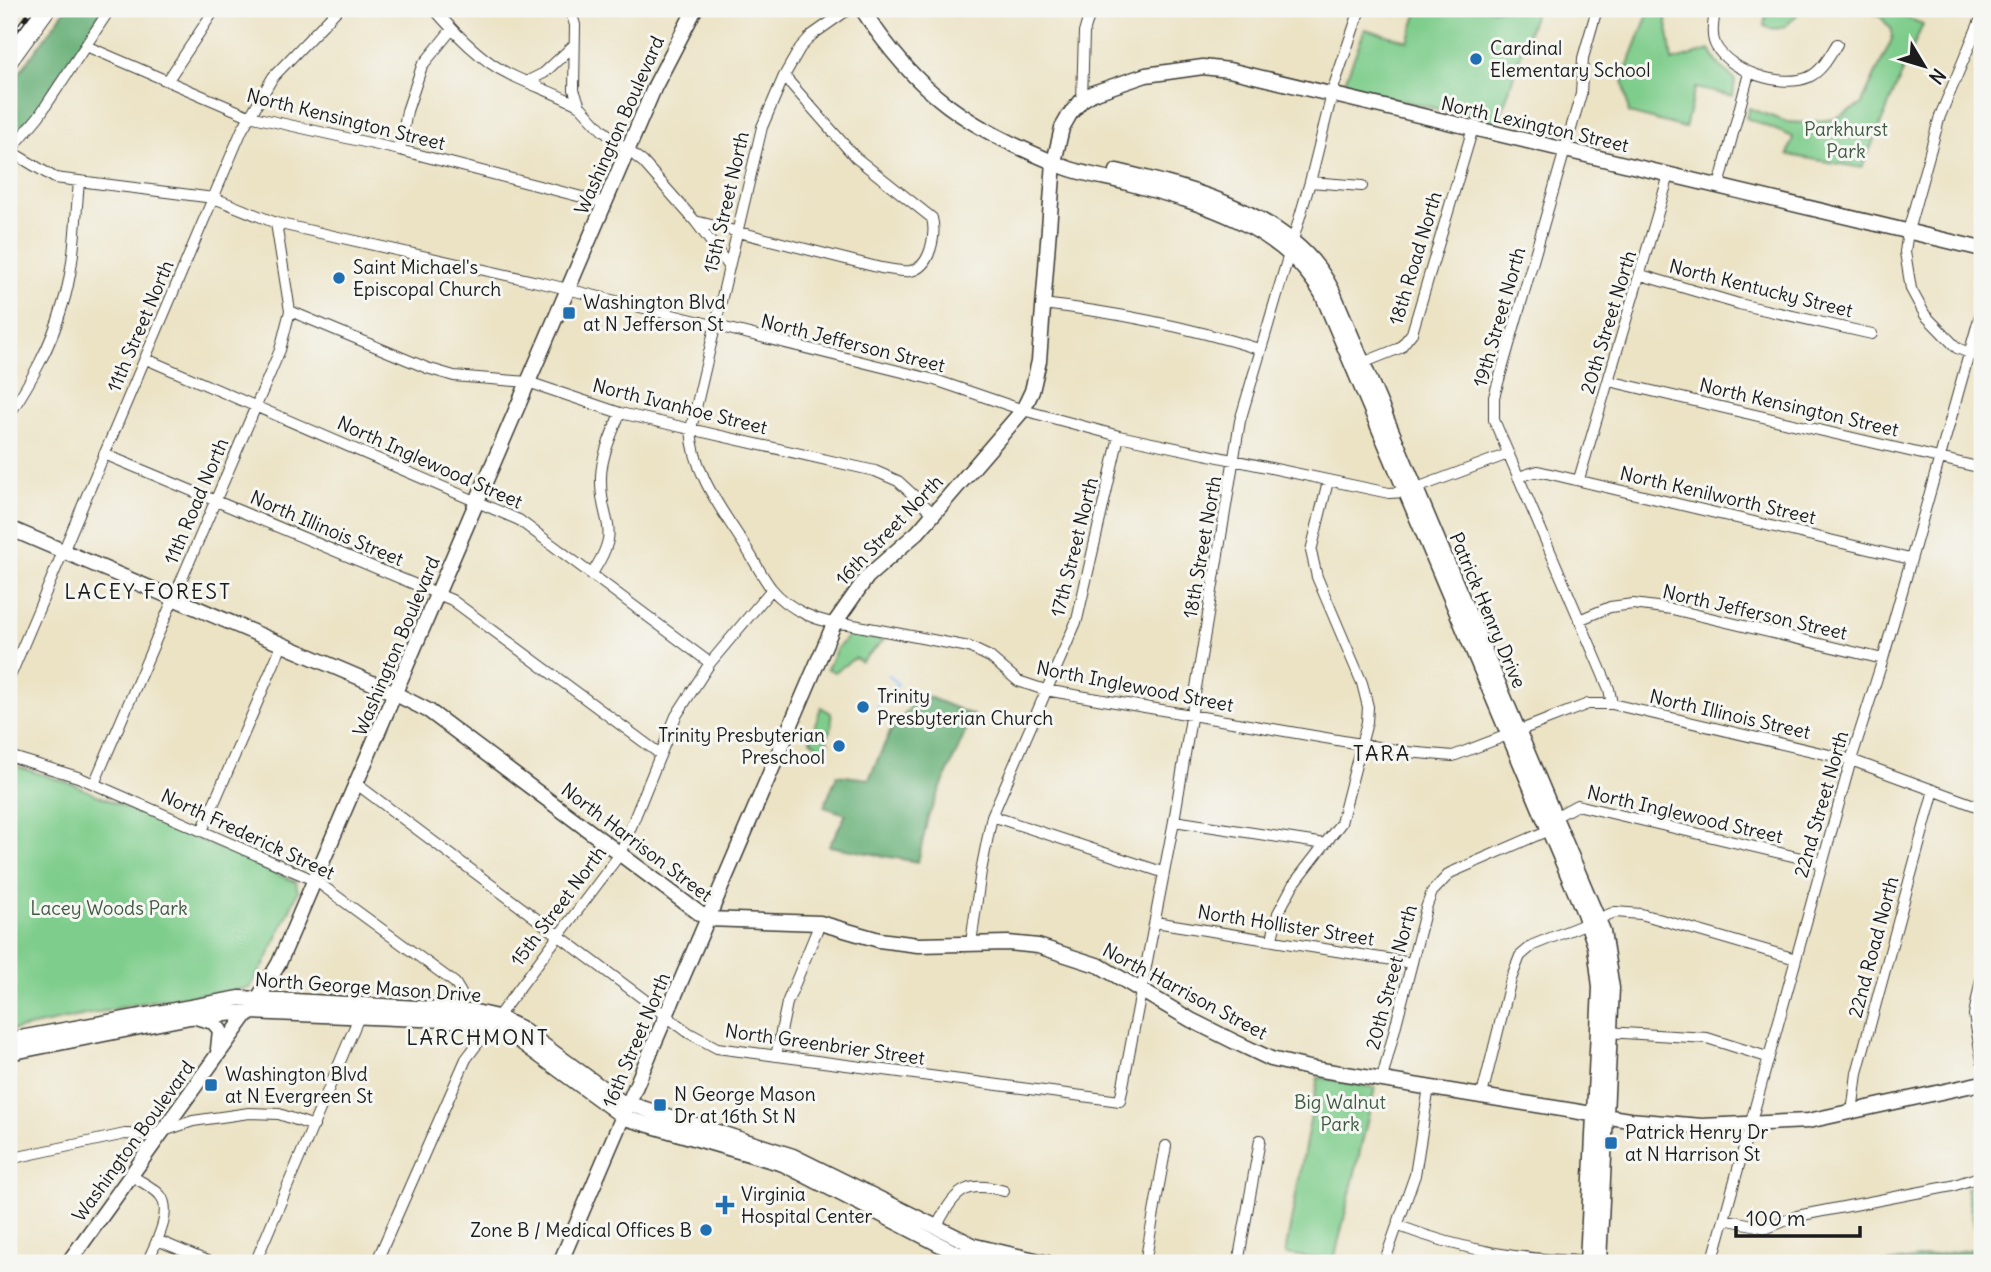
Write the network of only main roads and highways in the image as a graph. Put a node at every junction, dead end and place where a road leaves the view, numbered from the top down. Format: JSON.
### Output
{"nodes":[{"id":1,"x":46,"y":9,"type":"edge"},
{"id":2,"x":9,"y":60,"type":"edge"}],
"edges":[{"from":1,"to":2,"type":"highway"}]}
